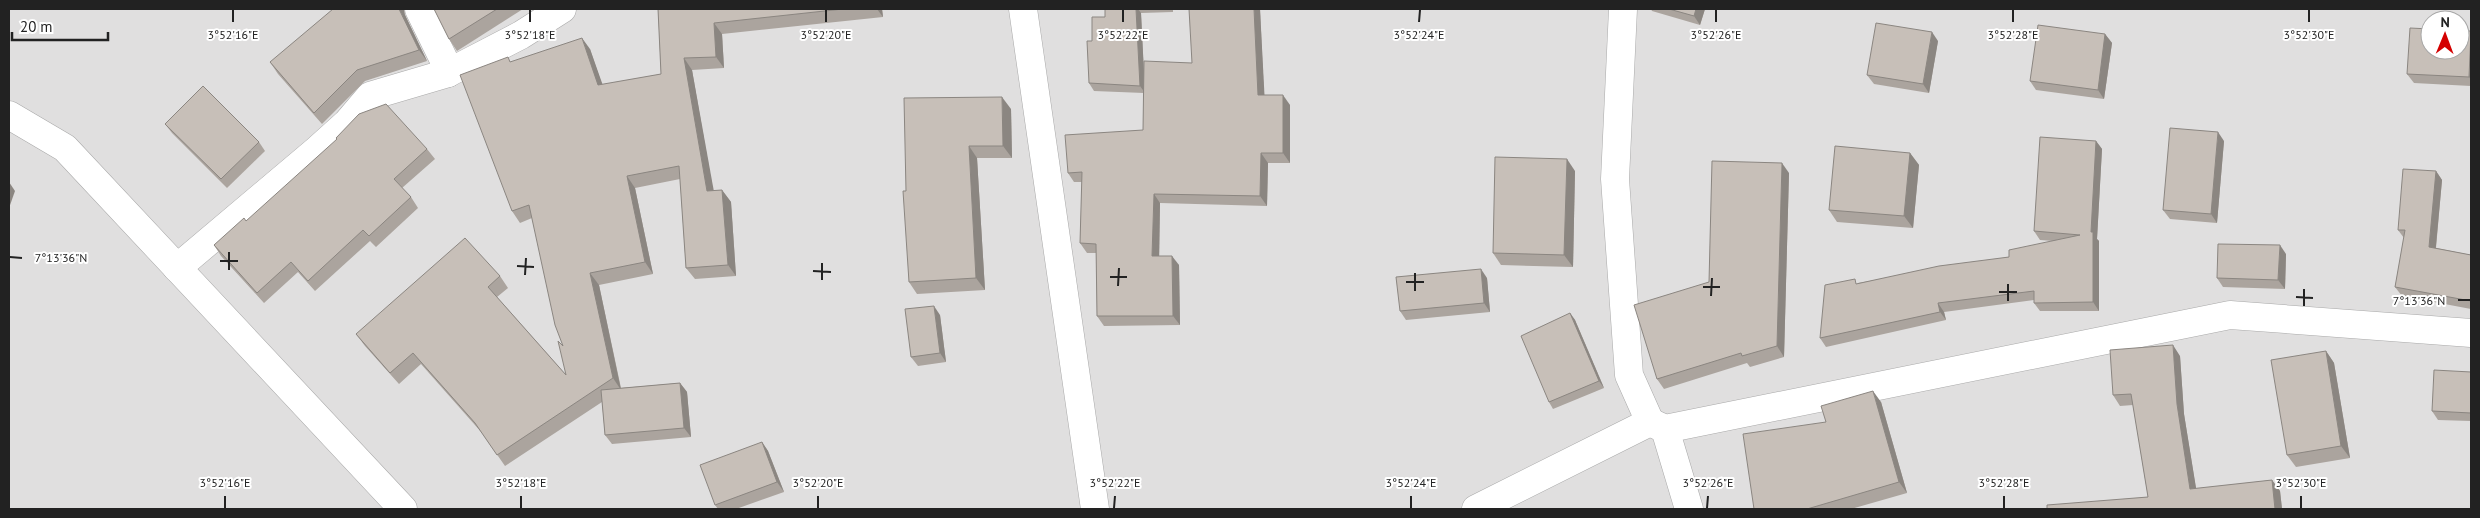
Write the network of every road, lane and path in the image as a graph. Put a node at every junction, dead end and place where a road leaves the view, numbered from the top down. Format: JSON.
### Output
{"nodes":[{"id":1,"x":419,"y":9,"type":"edge"},
{"id":2,"x":562,"y":9,"type":"edge"},
{"id":3,"x":1024,"y":9,"type":"edge"},
{"id":4,"x":1623,"y":9,"type":"edge"},
{"id":5,"x":448,"y":73,"type":"junction"},
{"id":6,"x":9,"y":115,"type":"edge"},
{"id":7,"x":178,"y":268,"type":"junction"},
{"id":8,"x":2471,"y":333,"type":"edge"},
{"id":9,"x":1658,"y":425,"type":"junction"},
{"id":10,"x":403,"y":509,"type":"edge"},
{"id":11,"x":1095,"y":509,"type":"edge"},
{"id":12,"x":1476,"y":509,"type":"edge"},
{"id":13,"x":1689,"y":509,"type":"edge"}],
"edges":[{"from":1,"to":5,"type":"street"},
{"from":2,"to":5,"type":"street"},
{"from":3,"to":11,"type":"street"},
{"from":4,"to":9,"type":"street"},
{"from":5,"to":7,"type":"street"},
{"from":6,"to":7,"type":"street"},
{"from":7,"to":10,"type":"street"},
{"from":8,"to":9,"type":"street"},
{"from":9,"to":12,"type":"street"},
{"from":9,"to":13,"type":"street"}]}
